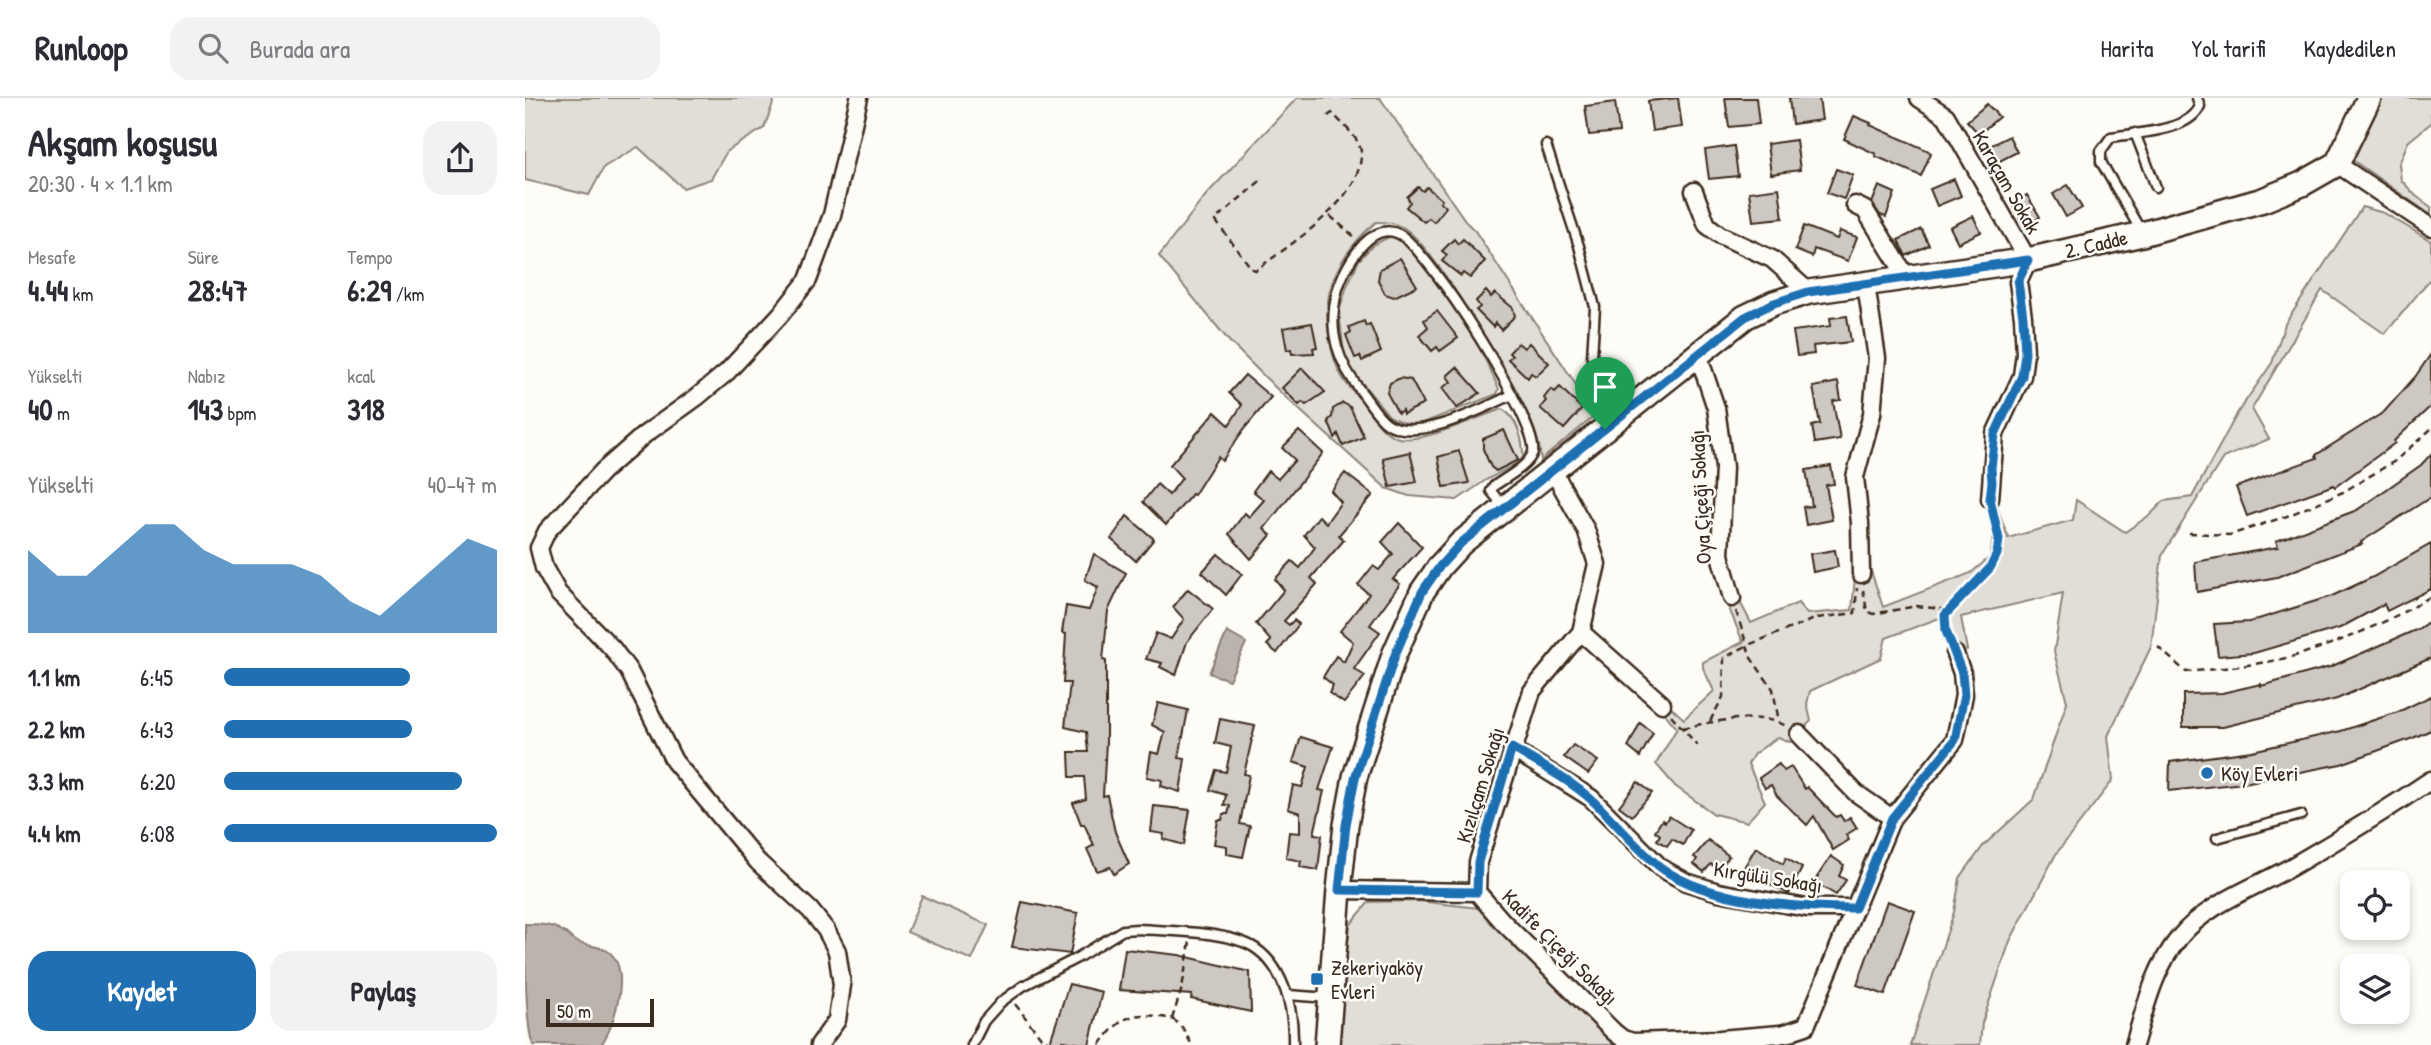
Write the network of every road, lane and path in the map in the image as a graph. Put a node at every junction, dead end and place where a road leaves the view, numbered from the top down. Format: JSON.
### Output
{"nodes":[{"id":1,"x":859,"y":98,"type":"edge"},
{"id":2,"x":1919,"y":98,"type":"edge"},
{"id":3,"x":2197,"y":98,"type":"edge"},
{"id":4,"x":2369,"y":98,"type":"edge"},
{"id":5,"x":1324,"y":119,"type":"dead end"},
{"id":6,"x":2135,"y":133,"type":"junction"},
{"id":7,"x":1546,"y":145,"type":"dead end"},
{"id":8,"x":2336,"y":164,"type":"junction"},
{"id":9,"x":1260,"y":181,"type":"dead end"},
{"id":10,"x":2156,"y":187,"type":"dead end"},
{"id":11,"x":1694,"y":191,"type":"dead end"},
{"id":12,"x":1855,"y":205,"type":"dead end"},
{"id":13,"x":1329,"y":215,"type":"junction"},
{"id":14,"x":2431,"y":227,"type":"edge"},
{"id":15,"x":2142,"y":234,"type":"junction"},
{"id":16,"x":1365,"y":244,"type":"junction"},
{"id":17,"x":2028,"y":260,"type":"junction"},
{"id":18,"x":1908,"y":279,"type":"junction"},
{"id":19,"x":1866,"y":285,"type":"junction"},
{"id":20,"x":1808,"y":292,"type":"junction"},
{"id":21,"x":1698,"y":354,"type":"junction"},
{"id":22,"x":1511,"y":395,"type":"junction"},
{"id":23,"x":1605,"y":429,"type":"junction"},
{"id":24,"x":2431,"y":429,"type":"edge"},
{"id":25,"x":1552,"y":470,"type":"junction"},
{"id":26,"x":1990,"y":499,"type":"joint"},
{"id":27,"x":1505,"y":507,"type":"junction"},
{"id":28,"x":2189,"y":533,"type":"dead end"},
{"id":29,"x":1861,"y":574,"type":"junction"},
{"id":30,"x":2431,"y":596,"type":"edge"},
{"id":31,"x":1732,"y":598,"type":"joint"},
{"id":32,"x":1856,"y":604,"type":"junction"},
{"id":33,"x":1867,"y":611,"type":"junction"},
{"id":34,"x":1945,"y":615,"type":"junction"},
{"id":35,"x":1581,"y":632,"type":"junction"},
{"id":36,"x":1748,"y":645,"type":"junction"},
{"id":37,"x":2158,"y":647,"type":"dead end"},
{"id":38,"x":1955,"y":654,"type":"joint"},
{"id":39,"x":1662,"y":704,"type":"joint"},
{"id":40,"x":1710,"y":721,"type":"junction"},
{"id":41,"x":1779,"y":722,"type":"junction"},
{"id":42,"x":1683,"y":728,"type":"junction"},
{"id":43,"x":1799,"y":734,"type":"joint"},
{"id":44,"x":1697,"y":745,"type":"dead end"},
{"id":45,"x":1512,"y":748,"type":"junction"},
{"id":46,"x":2431,"y":780,"type":"edge"},
{"id":47,"x":2301,"y":815,"type":"dead end"},
{"id":48,"x":1892,"y":818,"type":"junction"},
{"id":49,"x":2217,"y":838,"type":"dead end"},
{"id":50,"x":1339,"y":890,"type":"junction"},
{"id":51,"x":1477,"y":892,"type":"junction"},
{"id":52,"x":1855,"y":908,"type":"junction"},
{"id":53,"x":1191,"y":933,"type":"junction"},
{"id":54,"x":1288,"y":995,"type":"junction"},
{"id":55,"x":1009,"y":996,"type":"junction"},
{"id":56,"x":1332,"y":998,"type":"junction"},
{"id":57,"x":1173,"y":1019,"type":"junction"},
{"id":58,"x":1784,"y":1039,"type":"edge"},
{"id":59,"x":819,"y":1045,"type":"edge"},
{"id":60,"x":972,"y":1045,"type":"edge"},
{"id":61,"x":1058,"y":1045,"type":"edge"},
{"id":62,"x":1100,"y":1045,"type":"edge"},
{"id":63,"x":1192,"y":1045,"type":"edge"},
{"id":64,"x":1293,"y":1045,"type":"edge"},
{"id":65,"x":1327,"y":1045,"type":"edge"},
{"id":66,"x":1722,"y":1045,"type":"edge"},
{"id":67,"x":2134,"y":1045,"type":"edge"}],
"edges":[{"from":1,"to":59,"type":"street"},
{"from":2,"to":17,"type":"street","name":"Karaçam Sokak"},
{"from":3,"to":6,"type":"lane"},
{"from":4,"to":8,"type":"street"},
{"from":5,"to":13,"type":"path"},
{"from":6,"to":10,"type":"lane"},
{"from":6,"to":15,"type":"lane"},
{"from":7,"to":23,"type":"lane"},
{"from":8,"to":14,"type":"street"},
{"from":8,"to":15,"type":"street","name":"2. Cadde"},
{"from":9,"to":13,"type":"path"},
{"from":11,"to":20,"type":"street"},
{"from":12,"to":18,"type":"street"},
{"from":13,"to":16,"type":"path"},
{"from":15,"to":17,"type":"street","name":"2. Cadde"},
{"from":16,"to":22,"type":"lane"},
{"from":16,"to":22,"type":"lane"},
{"from":17,"to":18,"type":"street","name":"2. Cadde"},
{"from":17,"to":26,"type":"street"},
{"from":18,"to":19,"type":"street","name":"2. Cadde"},
{"from":19,"to":20,"type":"street","name":"2. Cadde"},
{"from":19,"to":29,"type":"street"},
{"from":20,"to":21,"type":"street","name":"2. Cadde"},
{"from":21,"to":23,"type":"street","name":"2. Cadde"},
{"from":21,"to":31,"type":"street","name":"Oya Çiçeği Sokağı"},
{"from":22,"to":27,"type":"lane"},
{"from":23,"to":25,"type":"street","name":"2. Cadde"},
{"from":24,"to":28,"type":"path"},
{"from":25,"to":27,"type":"street","name":"2. Cadde"},
{"from":25,"to":35,"type":"street","name":"Kızılçam Sokağı"},
{"from":26,"to":34,"type":"path"},
{"from":27,"to":50,"type":"street","name":"2. Cadde"},
{"from":29,"to":32,"type":"path"},
{"from":29,"to":33,"type":"path"},
{"from":30,"to":37,"type":"path"},
{"from":31,"to":36,"type":"path"},
{"from":32,"to":33,"type":"path"},
{"from":32,"to":36,"type":"path"},
{"from":33,"to":34,"type":"path"},
{"from":34,"to":38,"type":"path"},
{"from":35,"to":39,"type":"street"},
{"from":35,"to":45,"type":"street","name":"Kızılçam Sokağı"},
{"from":36,"to":40,"type":"path"},
{"from":36,"to":41,"type":"path"},
{"from":38,"to":48,"type":"street"},
{"from":39,"to":42,"type":"path"},
{"from":40,"to":41,"type":"path"},
{"from":40,"to":42,"type":"path"},
{"from":41,"to":43,"type":"path"},
{"from":42,"to":44,"type":"path"},
{"from":43,"to":48,"type":"street"},
{"from":45,"to":51,"type":"street","name":"Kızılçam Sokağı"},
{"from":45,"to":52,"type":"street","name":"Kırgülü Sokağı"},
{"from":46,"to":67,"type":"street"},
{"from":47,"to":49,"type":"lane"},
{"from":48,"to":52,"type":"street"},
{"from":50,"to":51,"type":"street","name":"Kadife Çiçeği Sokağı"},
{"from":50,"to":56,"type":"street","name":"2. Cadde"},
{"from":51,"to":58,"type":"street","name":"Kadife Çiçeği Sokağı"},
{"from":52,"to":58,"type":"street"},
{"from":53,"to":54,"type":"lane"},
{"from":53,"to":55,"type":"lane"},
{"from":53,"to":57,"type":"path"},
{"from":54,"to":56,"type":"lane"},
{"from":54,"to":64,"type":"lane"},
{"from":55,"to":60,"type":"lane"},
{"from":55,"to":61,"type":"path"},
{"from":56,"to":65,"type":"street","name":"2. Cadde"},
{"from":57,"to":62,"type":"path"},
{"from":57,"to":63,"type":"path"},
{"from":58,"to":66,"type":"street"}]}
